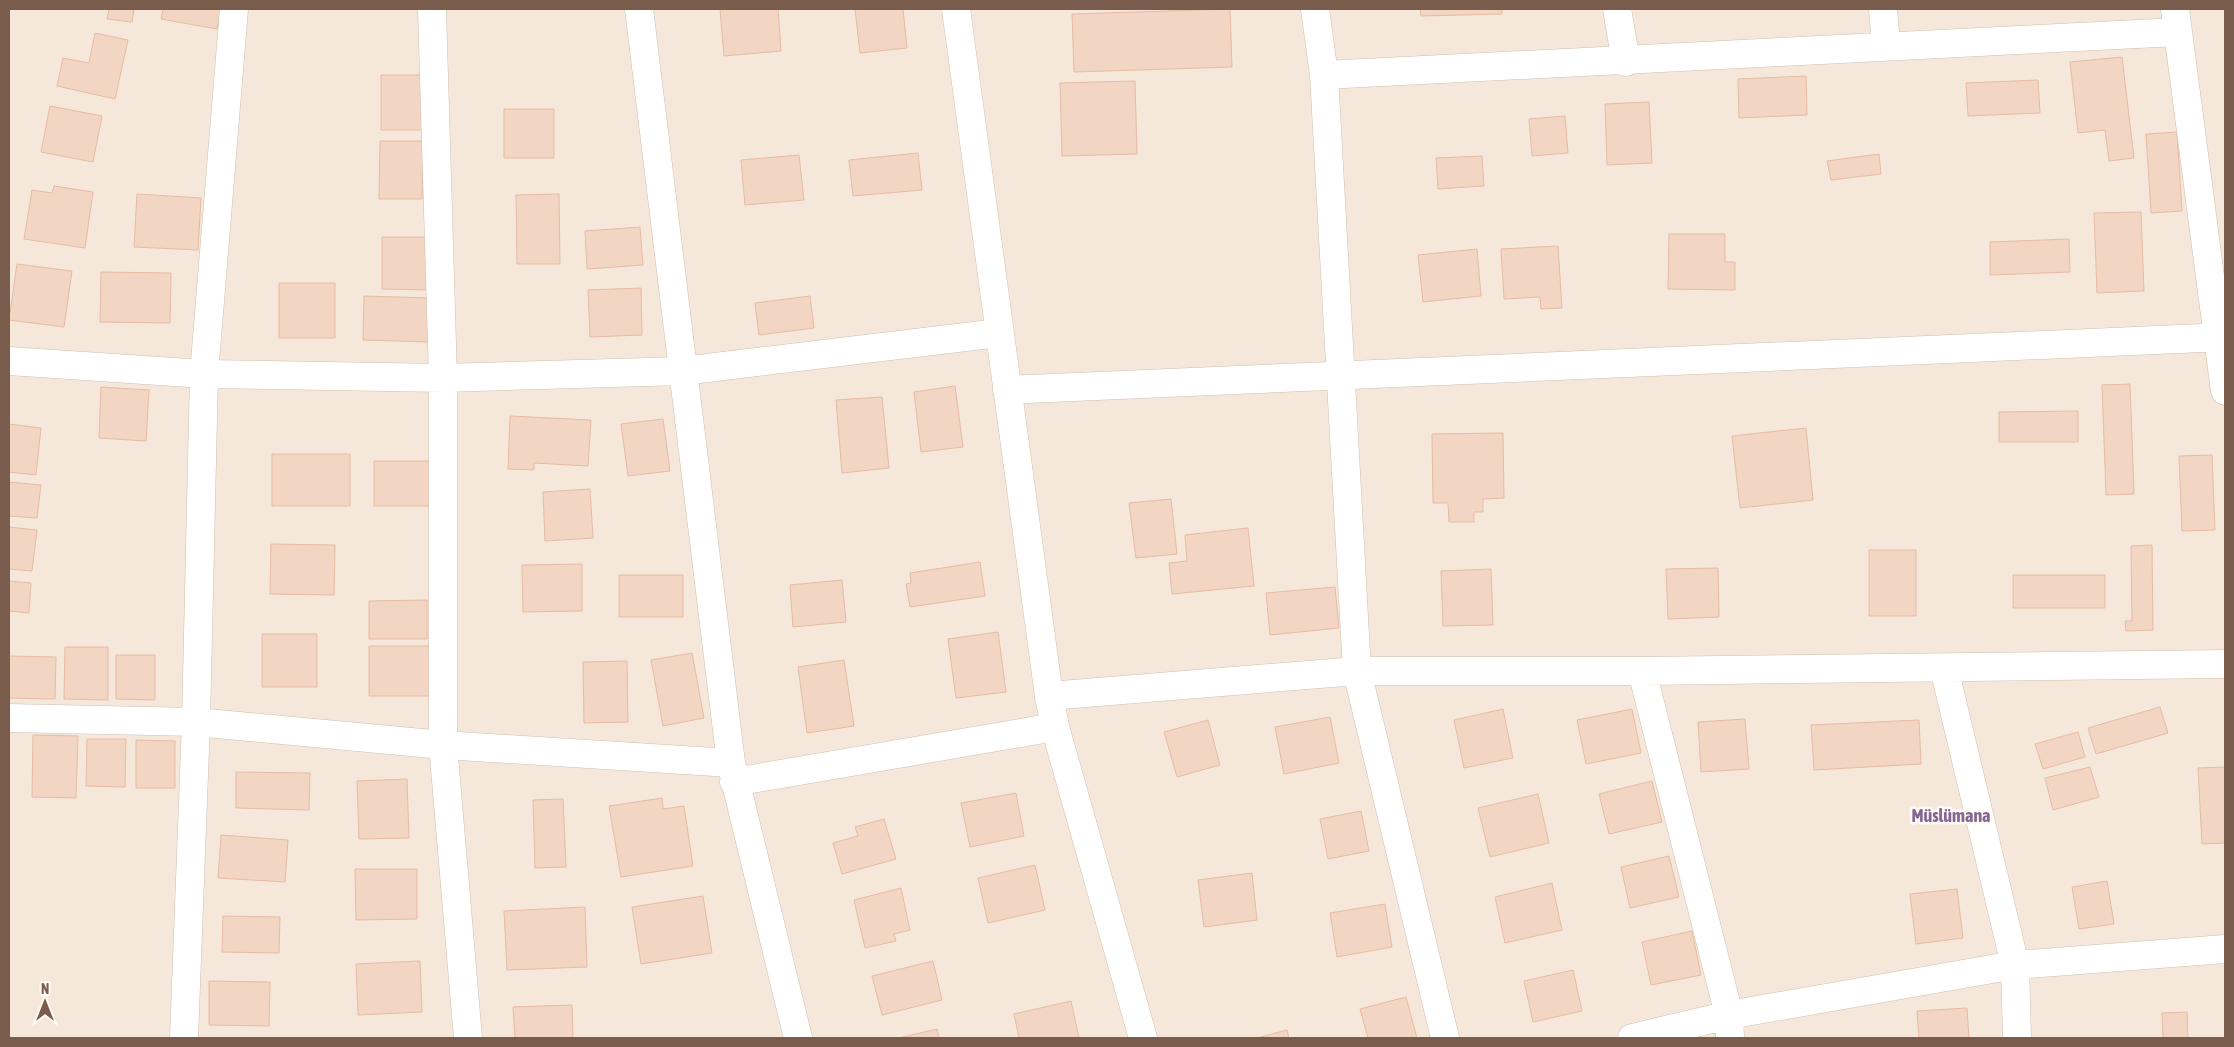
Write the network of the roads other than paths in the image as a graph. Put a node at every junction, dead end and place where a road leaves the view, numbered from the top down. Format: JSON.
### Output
{"nodes":[{"id":1,"x":234,"y":9,"type":"edge"},
{"id":2,"x":432,"y":9,"type":"edge"},
{"id":3,"x":639,"y":9,"type":"edge"},
{"id":4,"x":956,"y":9,"type":"edge"},
{"id":5,"x":1315,"y":9,"type":"edge"},
{"id":6,"x":1617,"y":9,"type":"edge"},
{"id":7,"x":1883,"y":9,"type":"edge"},
{"id":8,"x":2176,"y":20,"type":"edge"},
{"id":9,"x":1886,"y":45,"type":"junction"},
{"id":10,"x":1626,"y":62,"type":"junction"},
{"id":11,"x":1324,"y":75,"type":"junction"},
{"id":12,"x":999,"y":333,"type":"junction"},
{"id":13,"x":2221,"y":337,"type":"edge"},
{"id":14,"x":9,"y":361,"type":"edge"},
{"id":15,"x":682,"y":371,"type":"junction"},
{"id":16,"x":204,"y":374,"type":"junction"},
{"id":17,"x":1340,"y":376,"type":"junction"},
{"id":18,"x":443,"y":378,"type":"junction"},
{"id":19,"x":1007,"y":390,"type":"junction"},
{"id":20,"x":2225,"y":391,"type":"edge"},
{"id":21,"x":2225,"y":664,"type":"edge"},
{"id":22,"x":1944,"y":668,"type":"junction"},
{"id":23,"x":1357,"y":671,"type":"junction"},
{"id":24,"x":1642,"y":671,"type":"junction"},
{"id":25,"x":1049,"y":696,"type":"junction"},
{"id":26,"x":9,"y":718,"type":"edge"},
{"id":27,"x":196,"y":722,"type":"junction"},
{"id":28,"x":1055,"y":727,"type":"junction"},
{"id":29,"x":443,"y":745,"type":"junction"},
{"id":30,"x":733,"y":772,"type":"junction"},
{"id":31,"x":2225,"y":949,"type":"edge"},
{"id":32,"x":2015,"y":965,"type":"junction"},
{"id":33,"x":1729,"y":1027,"type":"edge"},
{"id":34,"x":184,"y":1038,"type":"edge"},
{"id":35,"x":468,"y":1038,"type":"edge"},
{"id":36,"x":798,"y":1038,"type":"edge"},
{"id":37,"x":1143,"y":1038,"type":"edge"},
{"id":38,"x":1445,"y":1038,"type":"edge"},
{"id":39,"x":1632,"y":1038,"type":"edge"},
{"id":40,"x":2017,"y":1038,"type":"edge"}],
"edges":[{"from":1,"to":16,"type":"street"},
{"from":2,"to":18,"type":"street"},
{"from":3,"to":15,"type":"street"},
{"from":4,"to":12,"type":"street"},
{"from":5,"to":11,"type":"street"},
{"from":6,"to":10,"type":"street"},
{"from":7,"to":9,"type":"street"},
{"from":8,"to":9,"type":"street"},
{"from":8,"to":13,"type":"street"},
{"from":9,"to":10,"type":"street"},
{"from":10,"to":11,"type":"street"},
{"from":11,"to":17,"type":"street"},
{"from":12,"to":15,"type":"street"},
{"from":12,"to":19,"type":"street"},
{"from":13,"to":17,"type":"street"},
{"from":13,"to":20,"type":"street"},
{"from":14,"to":16,"type":"street"},
{"from":15,"to":18,"type":"street"},
{"from":15,"to":30,"type":"street"},
{"from":16,"to":18,"type":"street"},
{"from":16,"to":27,"type":"street"},
{"from":17,"to":19,"type":"street"},
{"from":17,"to":23,"type":"street"},
{"from":18,"to":29,"type":"street"},
{"from":19,"to":25,"type":"street"},
{"from":21,"to":22,"type":"street"},
{"from":22,"to":24,"type":"street"},
{"from":22,"to":32,"type":"street"},
{"from":23,"to":24,"type":"street"},
{"from":23,"to":25,"type":"street"},
{"from":23,"to":38,"type":"street"},
{"from":24,"to":33,"type":"street"},
{"from":25,"to":28,"type":"street"},
{"from":26,"to":27,"type":"street"},
{"from":27,"to":29,"type":"street"},
{"from":27,"to":34,"type":"street"},
{"from":28,"to":30,"type":"street"},
{"from":28,"to":37,"type":"street"},
{"from":29,"to":30,"type":"street"},
{"from":29,"to":35,"type":"street"},
{"from":30,"to":36,"type":"street"},
{"from":31,"to":32,"type":"street"},
{"from":32,"to":33,"type":"street"},
{"from":32,"to":40,"type":"street"},
{"from":33,"to":39,"type":"street"}]}
